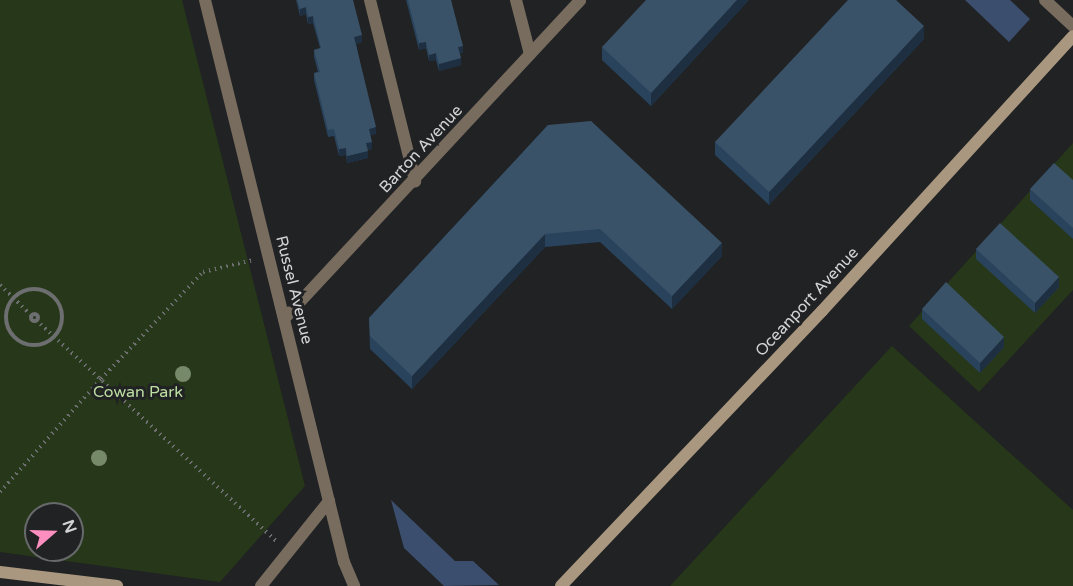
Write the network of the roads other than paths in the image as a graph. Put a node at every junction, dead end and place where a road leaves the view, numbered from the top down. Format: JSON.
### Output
{"nodes":[{"id":1,"x":205,"y":0,"type":"edge"},
{"id":2,"x":370,"y":0,"type":"edge"},
{"id":3,"x":516,"y":0,"type":"edge"},
{"id":4,"x":580,"y":0,"type":"edge"},
{"id":5,"x":1045,"y":0,"type":"edge"},
{"id":6,"x":1073,"y":26,"type":"edge"},
{"id":7,"x":1073,"y":36,"type":"edge"},
{"id":8,"x":530,"y":54,"type":"junction"},
{"id":9,"x":415,"y":181,"type":"junction"},
{"id":10,"x":285,"y":319,"type":"junction"},
{"id":11,"x":329,"y":501,"type":"junction"},
{"id":12,"x":0,"y":572,"type":"edge"},
{"id":13,"x":117,"y":586,"type":"edge"},
{"id":14,"x":261,"y":586,"type":"edge"},
{"id":15,"x":354,"y":586,"type":"edge"},
{"id":16,"x":561,"y":586,"type":"edge"}],
"edges":[{"from":1,"to":10,"type":"street","name":"Russel Avenue"},
{"from":2,"to":9,"type":"street"},
{"from":3,"to":8,"type":"street"},
{"from":4,"to":8,"type":"street","name":"Barton Avenue"},
{"from":5,"to":6,"type":"street"},
{"from":7,"to":16,"type":"main road","name":"Oceanport Avenue"},
{"from":8,"to":9,"type":"street","name":"Barton Avenue"},
{"from":9,"to":10,"type":"street","name":"Barton Avenue"},
{"from":10,"to":11,"type":"street","name":"Russel Avenue"},
{"from":11,"to":14,"type":"street"},
{"from":11,"to":15,"type":"street","name":"Russel Avenue"},
{"from":12,"to":13,"type":"main road"}]}
